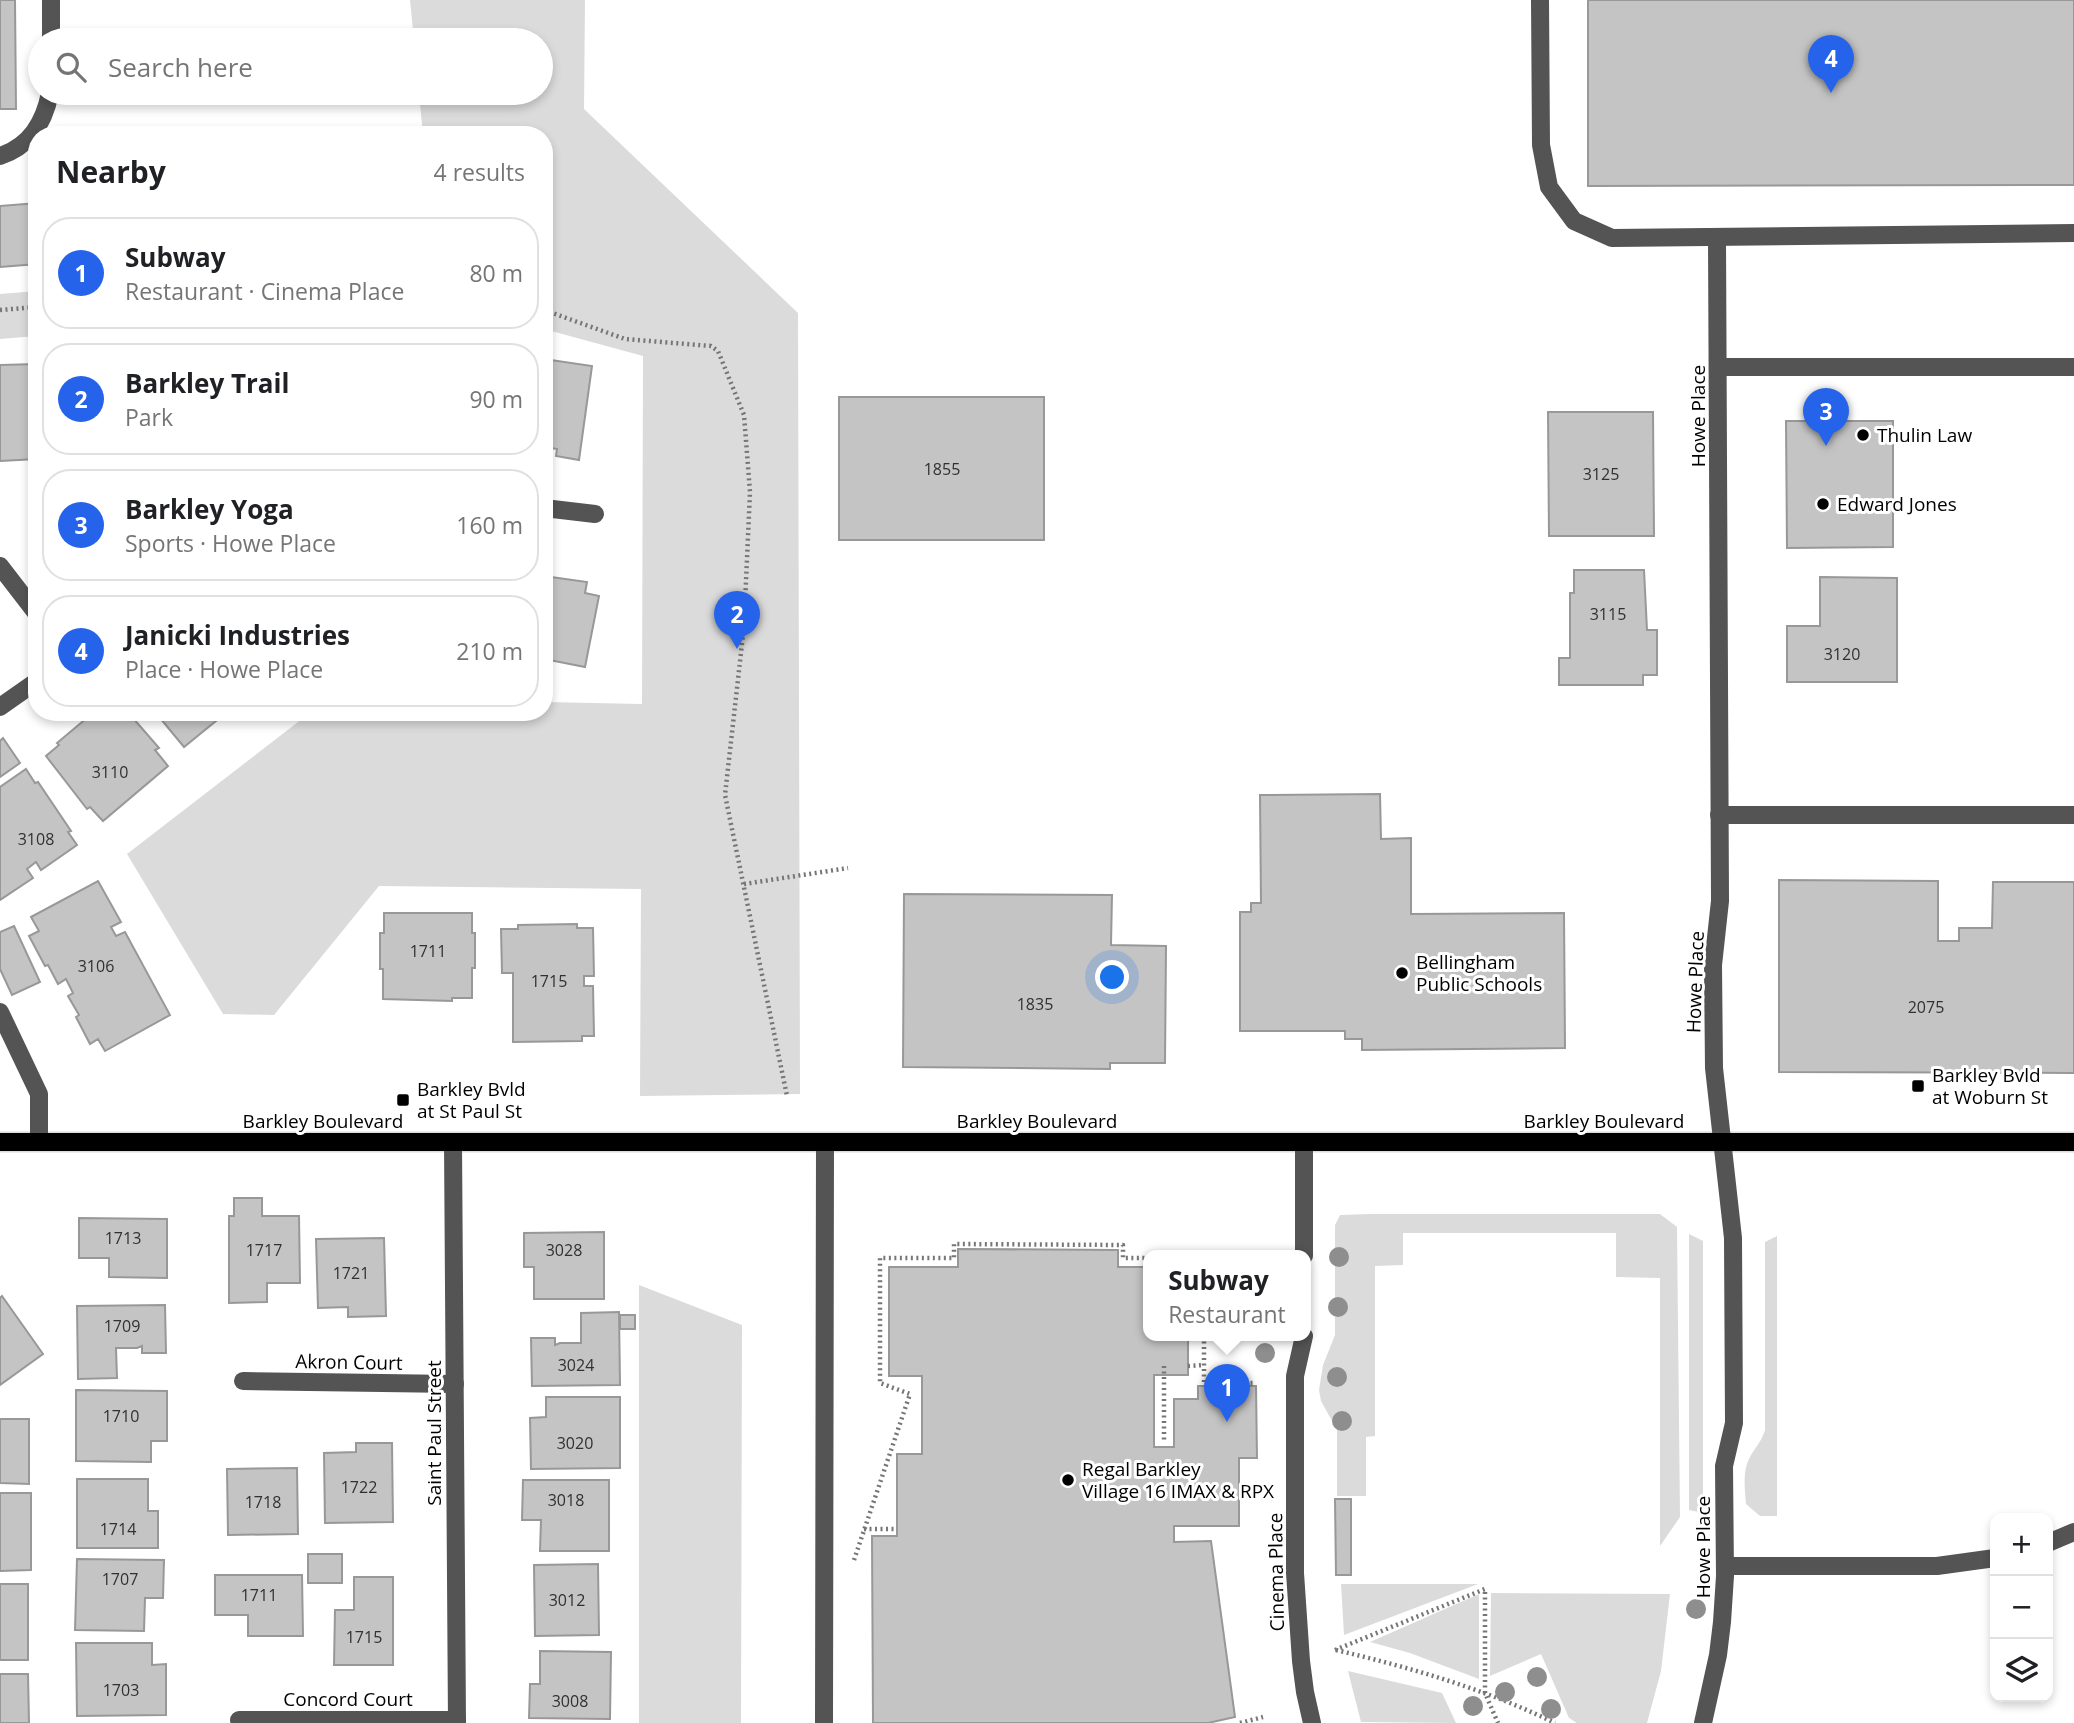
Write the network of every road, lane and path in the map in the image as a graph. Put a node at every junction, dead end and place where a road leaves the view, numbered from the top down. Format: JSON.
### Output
{"nodes":[{"id":1,"x":51,"y":0,"type":"edge"},
{"id":2,"x":1541,"y":0,"type":"edge"},
{"id":3,"x":51,"y":28,"type":"edge"},
{"id":4,"x":47,"y":105,"type":"edge"},
{"id":5,"x":39,"y":126,"type":"edge"},
{"id":6,"x":28,"y":141,"type":"edge"},
{"id":7,"x":0,"y":156,"type":"edge"},
{"id":8,"x":2074,"y":233,"type":"edge"},
{"id":9,"x":1717,"y":238,"type":"junction"},
{"id":10,"x":28,"y":308,"type":"edge"},
{"id":11,"x":0,"y":310,"type":"edge"},
{"id":12,"x":553,"y":313,"type":"edge"},
{"id":13,"x":1719,"y":367,"type":"junction"},
{"id":14,"x":2074,"y":367,"type":"edge"},
{"id":15,"x":553,"y":509,"type":"edge"},
{"id":16,"x":595,"y":514,"type":"dead end"},
{"id":17,"x":0,"y":566,"type":"edge"},
{"id":18,"x":28,"y":602,"type":"edge"},
{"id":19,"x":28,"y":687,"type":"edge"},
{"id":20,"x":0,"y":707,"type":"edge"},
{"id":21,"x":1719,"y":815,"type":"junction"},
{"id":22,"x":2074,"y":815,"type":"edge"},
{"id":23,"x":848,"y":868,"type":"dead end"},
{"id":24,"x":744,"y":884,"type":"junction"},
{"id":25,"x":0,"y":1012,"type":"edge"},
{"id":26,"x":787,"y":1096,"type":"dead end"},
{"id":27,"x":0,"y":1142,"type":"edge"},
{"id":28,"x":39,"y":1142,"type":"junction"},
{"id":29,"x":453,"y":1142,"type":"junction"},
{"id":30,"x":825,"y":1142,"type":"junction"},
{"id":31,"x":1304,"y":1142,"type":"junction"},
{"id":32,"x":1722,"y":1142,"type":"junction"},
{"id":33,"x":2074,"y":1142,"type":"edge"},
{"id":34,"x":1304,"y":1250,"type":"edge"},
{"id":35,"x":1143,"y":1258,"type":"edge"},
{"id":36,"x":1204,"y":1341,"type":"edge"},
{"id":37,"x":1303,"y":1341,"type":"edge"},
{"id":38,"x":1204,"y":1365,"type":"junction"},
{"id":39,"x":1164,"y":1366,"type":"dead end"},
{"id":40,"x":1188,"y":1366,"type":"dead end"},
{"id":41,"x":243,"y":1381,"type":"dead end"},
{"id":42,"x":1254,"y":1383,"type":"dead end"},
{"id":43,"x":455,"y":1384,"type":"junction"},
{"id":44,"x":1164,"y":1443,"type":"dead end"},
{"id":45,"x":864,"y":1529,"type":"junction"},
{"id":46,"x":897,"y":1529,"type":"dead end"},
{"id":47,"x":2074,"y":1532,"type":"edge"},
{"id":48,"x":2053,"y":1541,"type":"edge"},
{"id":49,"x":1990,"y":1559,"type":"edge"},
{"id":50,"x":853,"y":1562,"type":"dead end"},
{"id":51,"x":1725,"y":1566,"type":"junction"},
{"id":52,"x":1485,"y":1693,"type":"junction"},
{"id":53,"x":1263,"y":1717,"type":"dead end"},
{"id":54,"x":239,"y":1720,"type":"dead end"},
{"id":55,"x":457,"y":1721,"type":"edge"},
{"id":56,"x":824,"y":1723,"type":"edge"},
{"id":57,"x":1240,"y":1723,"type":"edge"},
{"id":58,"x":1312,"y":1723,"type":"edge"},
{"id":59,"x":1498,"y":1723,"type":"edge"},
{"id":60,"x":1555,"y":1723,"type":"edge"},
{"id":61,"x":1703,"y":1723,"type":"edge"}],
"edges":[{"from":1,"to":3,"type":"street"},
{"from":2,"to":9,"type":"street"},
{"from":4,"to":5,"type":"street"},
{"from":6,"to":7,"type":"street"},
{"from":8,"to":9,"type":"street"},
{"from":9,"to":13,"type":"street","name":"Howe Place"},
{"from":10,"to":11,"type":"path"},
{"from":12,"to":24,"type":"path"},
{"from":13,"to":14,"type":"street"},
{"from":13,"to":21,"type":"street","name":"Howe Place"},
{"from":15,"to":16,"type":"street"},
{"from":17,"to":18,"type":"street"},
{"from":19,"to":20,"type":"street"},
{"from":21,"to":22,"type":"street"},
{"from":21,"to":32,"type":"street","name":"Howe Place"},
{"from":23,"to":24,"type":"path"},
{"from":24,"to":26,"type":"path"},
{"from":25,"to":28,"type":"street"},
{"from":27,"to":28,"type":"main road","name":"Barkley Boulevard"},
{"from":28,"to":29,"type":"main road","name":"Barkley Boulevard"},
{"from":29,"to":30,"type":"main road","name":"Barkley Boulevard"},
{"from":29,"to":43,"type":"street","name":"Saint Paul Street"},
{"from":30,"to":31,"type":"main road","name":"Barkley Boulevard"},
{"from":30,"to":56,"type":"street"},
{"from":31,"to":32,"type":"main road","name":"Barkley Boulevard"},
{"from":31,"to":34,"type":"street"},
{"from":32,"to":33,"type":"main road","name":"Barkley Boulevard"},
{"from":32,"to":51,"type":"street","name":"Howe Place"},
{"from":35,"to":45,"type":"path"},
{"from":36,"to":38,"type":"path"},
{"from":37,"to":58,"type":"street","name":"Cinema Place"},
{"from":38,"to":40,"type":"path"},
{"from":38,"to":42,"type":"path"},
{"from":39,"to":44,"type":"path"},
{"from":41,"to":43,"type":"street","name":"Akron Court"},
{"from":43,"to":55,"type":"street","name":"Saint Paul Street"},
{"from":45,"to":46,"type":"path"},
{"from":45,"to":50,"type":"path"},
{"from":47,"to":48,"type":"street"},
{"from":49,"to":51,"type":"street"},
{"from":51,"to":61,"type":"street","name":"Howe Place"},
{"from":52,"to":52,"type":"path"},
{"from":52,"to":59,"type":"path"},
{"from":52,"to":60,"type":"path"},
{"from":53,"to":57,"type":"path"},
{"from":54,"to":55,"type":"street","name":"Concord Court"}]}
